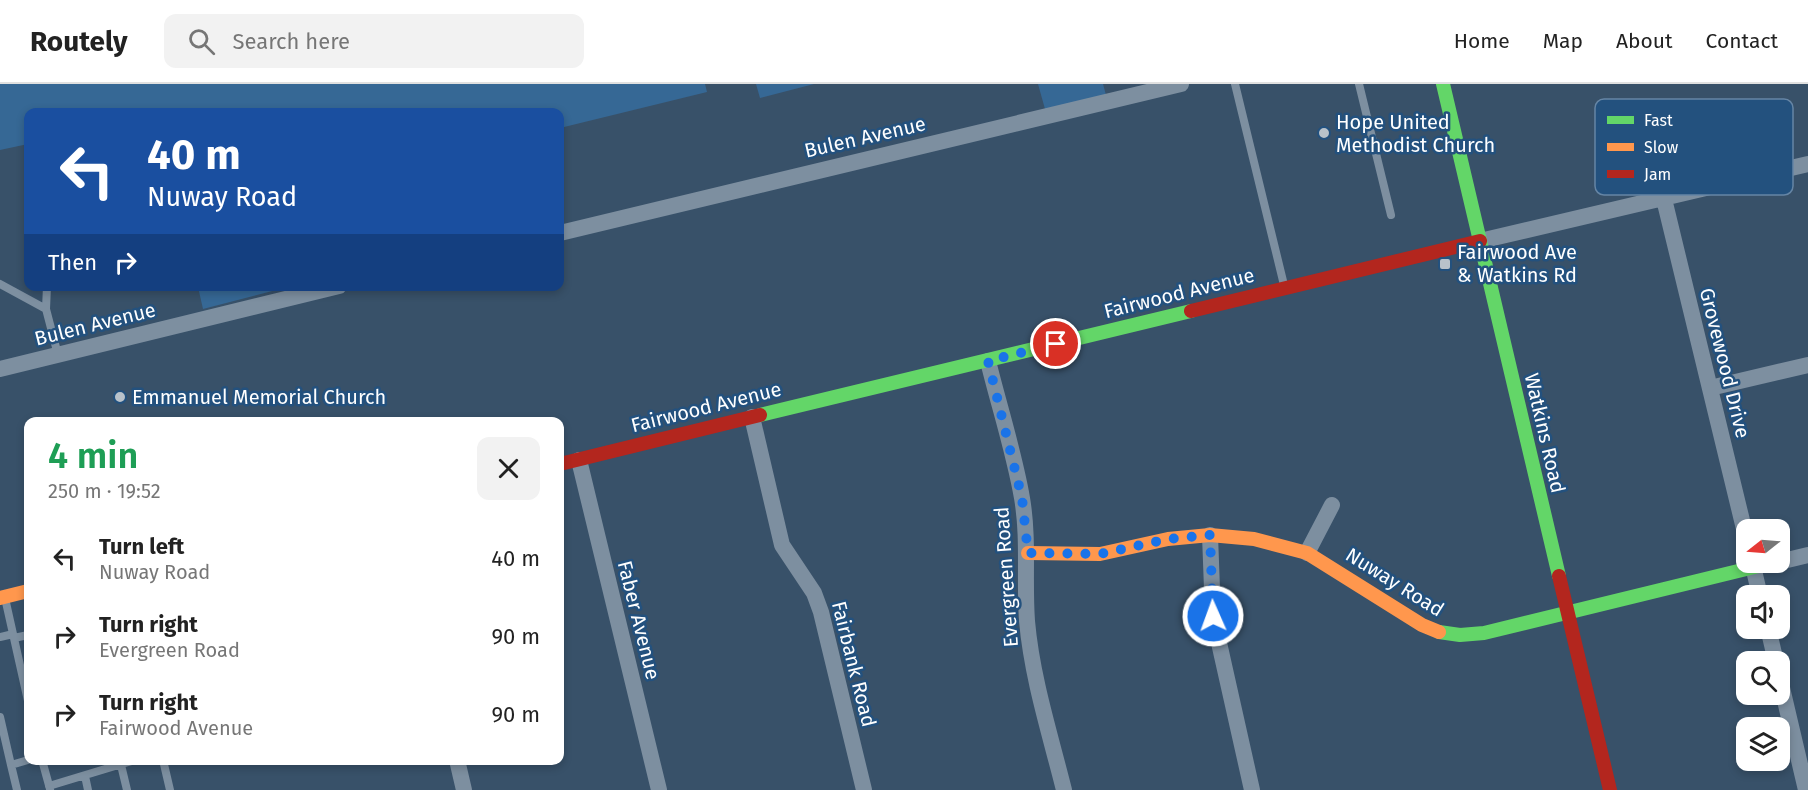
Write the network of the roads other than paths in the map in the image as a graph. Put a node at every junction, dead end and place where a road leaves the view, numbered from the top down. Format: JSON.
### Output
{"nodes":[{"id":1,"x":1177,"y":84,"type":"edge"},
{"id":2,"x":1235,"y":84,"type":"edge"},
{"id":3,"x":1359,"y":84,"type":"edge"},
{"id":4,"x":1443,"y":84,"type":"edge"},
{"id":5,"x":1808,"y":164,"type":"edge"},
{"id":6,"x":1793,"y":168,"type":"edge"},
{"id":7,"x":1680,"y":195,"type":"edge"},
{"id":8,"x":1664,"y":199,"type":"junction"},
{"id":9,"x":1391,"y":214,"type":"dead end"},
{"id":10,"x":564,"y":232,"type":"edge"},
{"id":11,"x":1480,"y":241,"type":"junction"},
{"id":12,"x":0,"y":284,"type":"edge"},
{"id":13,"x":1285,"y":289,"type":"junction"},
{"id":14,"x":46,"y":291,"type":"edge"},
{"id":15,"x":319,"y":291,"type":"edge"},
{"id":16,"x":46,"y":309,"type":"junction"},
{"id":17,"x":58,"y":355,"type":"junction"},
{"id":18,"x":988,"y":361,"type":"junction"},
{"id":19,"x":1808,"y":365,"type":"edge"},
{"id":20,"x":0,"y":369,"type":"edge"},
{"id":21,"x":1710,"y":388,"type":"junction"},
{"id":22,"x":752,"y":417,"type":"junction"},
{"id":23,"x":579,"y":460,"type":"junction"},
{"id":24,"x":564,"y":463,"type":"edge"},
{"id":25,"x":1332,"y":505,"type":"dead end"},
{"id":26,"x":1742,"y":519,"type":"edge"},
{"id":27,"x":1210,"y":535,"type":"junction"},
{"id":28,"x":1028,"y":553,"type":"junction"},
{"id":29,"x":1307,"y":553,"type":"junction"},
{"id":30,"x":1808,"y":555,"type":"edge"},
{"id":31,"x":1790,"y":559,"type":"edge"},
{"id":32,"x":1736,"y":569,"type":"edge"},
{"id":33,"x":24,"y":592,"type":"edge"},
{"id":34,"x":2,"y":598,"type":"edge"},
{"id":35,"x":1568,"y":613,"type":"junction"},
{"id":36,"x":24,"y":635,"type":"edge"},
{"id":37,"x":14,"y":636,"type":"junction"},
{"id":38,"x":0,"y":637,"type":"edge"},
{"id":39,"x":24,"y":682,"type":"edge"},
{"id":40,"x":1786,"y":705,"type":"edge"},
{"id":41,"x":0,"y":717,"type":"edge"},
{"id":42,"x":24,"y":761,"type":"edge"},
{"id":43,"x":11,"y":765,"type":"junction"},
{"id":44,"x":43,"y":765,"type":"edge"},
{"id":45,"x":121,"y":765,"type":"joint"},
{"id":46,"x":164,"y":765,"type":"edge"},
{"id":47,"x":458,"y":765,"type":"edge"},
{"id":48,"x":85,"y":776,"type":"junction"},
{"id":49,"x":50,"y":788,"type":"edge"},
{"id":50,"x":17,"y":790,"type":"edge"},
{"id":51,"x":88,"y":790,"type":"edge"},
{"id":52,"x":127,"y":790,"type":"edge"},
{"id":53,"x":170,"y":790,"type":"edge"},
{"id":54,"x":462,"y":790,"type":"edge"},
{"id":55,"x":659,"y":790,"type":"edge"},
{"id":56,"x":864,"y":790,"type":"edge"},
{"id":57,"x":1064,"y":790,"type":"edge"},
{"id":58,"x":1252,"y":790,"type":"edge"},
{"id":59,"x":1610,"y":790,"type":"edge"},
{"id":60,"x":1806,"y":790,"type":"edge"}],
"edges":[{"from":1,"to":10,"type":"street","name":"Bulen Avenue"},
{"from":2,"to":13,"type":"lane"},
{"from":3,"to":9,"type":"lane"},
{"from":4,"to":11,"type":"street","name":"Watkins Road"},
{"from":5,"to":6,"type":"street","name":"Fairwood Avenue"},
{"from":7,"to":8,"type":"street","name":"Fairwood Avenue"},
{"from":8,"to":11,"type":"street","name":"Fairwood Avenue"},
{"from":8,"to":21,"type":"street","name":"Grovewood Drive"},
{"from":11,"to":13,"type":"street","name":"Fairwood Avenue"},
{"from":11,"to":35,"type":"street","name":"Watkins Road"},
{"from":12,"to":16,"type":"lane"},
{"from":13,"to":18,"type":"street","name":"Fairwood Avenue"},
{"from":14,"to":16,"type":"lane"},
{"from":15,"to":17,"type":"street","name":"Bulen Avenue"},
{"from":16,"to":17,"type":"lane"},
{"from":17,"to":20,"type":"street","name":"Bulen Avenue"},
{"from":18,"to":22,"type":"street","name":"Fairwood Avenue"},
{"from":18,"to":28,"type":"street","name":"Evergreen Road"},
{"from":19,"to":21,"type":"street"},
{"from":21,"to":26,"type":"street","name":"Grovewood Drive"},
{"from":22,"to":23,"type":"street","name":"Fairwood Avenue"},
{"from":22,"to":56,"type":"street","name":"Fairbank Road"},
{"from":23,"to":24,"type":"street","name":"Fairwood Avenue"},
{"from":23,"to":55,"type":"street","name":"Faber Avenue"},
{"from":25,"to":29,"type":"street"},
{"from":27,"to":28,"type":"street","name":"Nuway Road"},
{"from":27,"to":29,"type":"street","name":"Nuway Road"},
{"from":27,"to":58,"type":"street"},
{"from":28,"to":57,"type":"street","name":"Evergreen Road"},
{"from":29,"to":35,"type":"street","name":"Nuway Road"},
{"from":30,"to":31,"type":"street","name":"Nuway Road"},
{"from":32,"to":35,"type":"street","name":"Nuway Road"},
{"from":33,"to":34,"type":"street"},
{"from":34,"to":37,"type":"lane"},
{"from":35,"to":59,"type":"street","name":"Watkins Road"},
{"from":36,"to":37,"type":"lane"},
{"from":37,"to":38,"type":"lane"},
{"from":37,"to":39,"type":"lane"},
{"from":40,"to":60,"type":"street"},
{"from":41,"to":43,"type":"lane"},
{"from":42,"to":43,"type":"lane"},
{"from":43,"to":50,"type":"lane"},
{"from":44,"to":49,"type":"lane"},
{"from":45,"to":48,"type":"lane"},
{"from":45,"to":52,"type":"lane"},
{"from":46,"to":53,"type":"lane"},
{"from":47,"to":54,"type":"street"},
{"from":48,"to":49,"type":"lane"},
{"from":48,"to":51,"type":"lane"}]}
